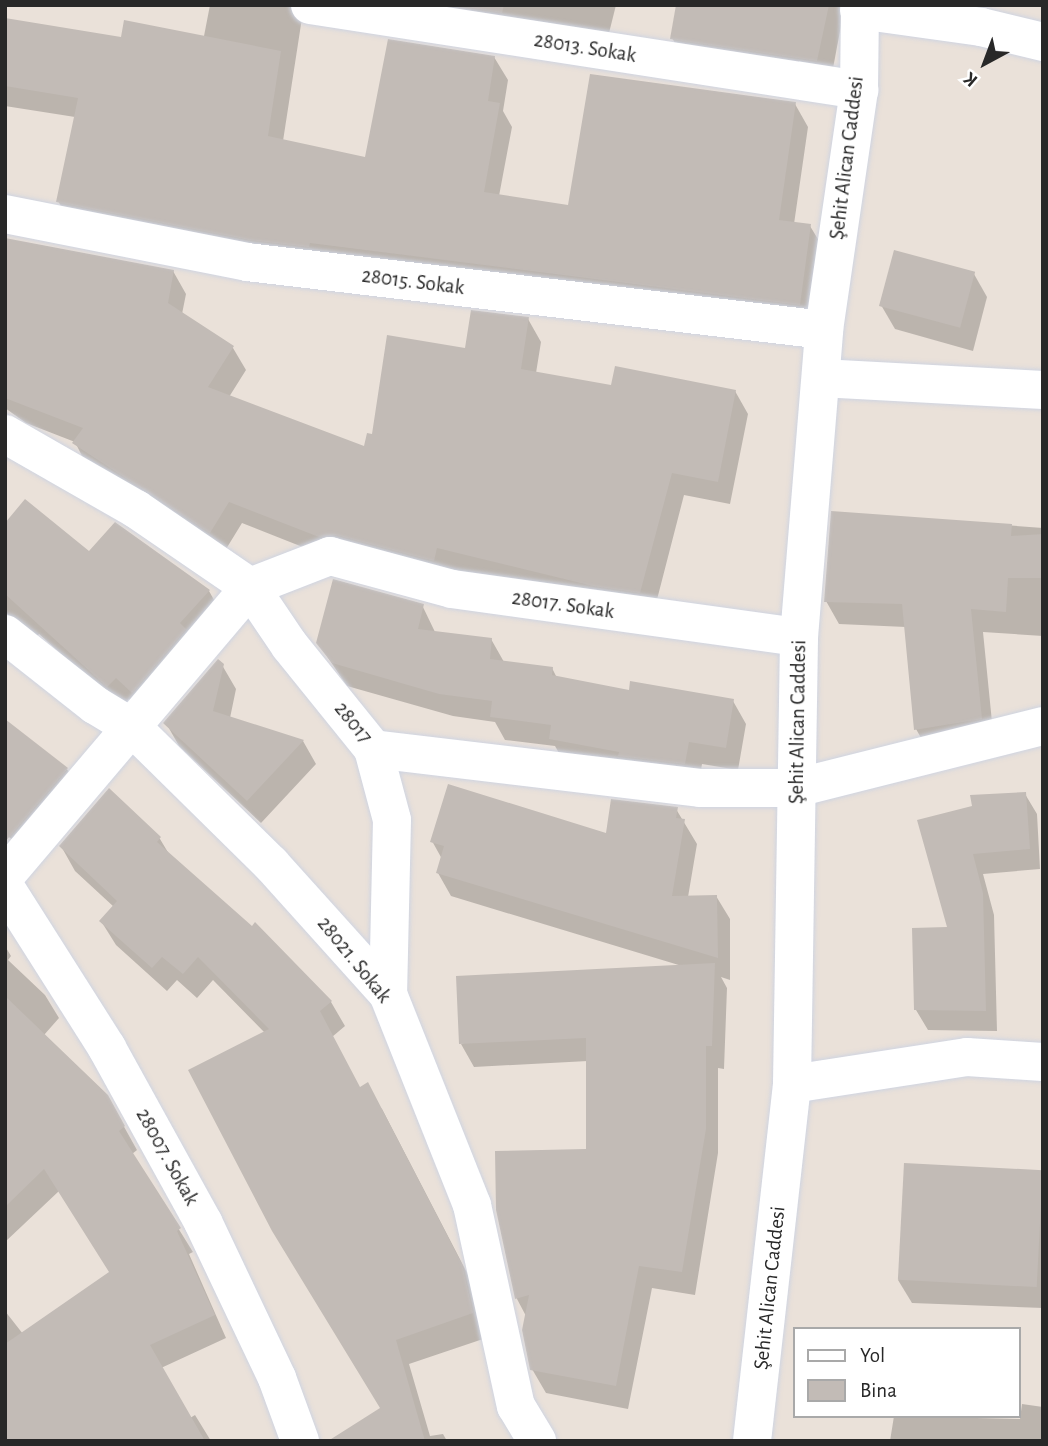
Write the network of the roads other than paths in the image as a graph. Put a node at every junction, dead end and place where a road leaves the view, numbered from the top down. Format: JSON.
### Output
{"nodes":[{"id":1,"x":310,"y":5,"type":"edge"},
{"id":2,"x":859,"y":8,"type":"edge"},
{"id":3,"x":1043,"y":42,"type":"edge"},
{"id":4,"x":859,"y":90,"type":"junction"},
{"id":5,"x":5,"y":214,"type":"edge"},
{"id":6,"x":824,"y":330,"type":"junction"},
{"id":7,"x":821,"y":378,"type":"junction"},
{"id":8,"x":1043,"y":390,"type":"edge"},
{"id":9,"x":5,"y":434,"type":"edge"},
{"id":10,"x":250,"y":587,"type":"junction"},
{"id":11,"x":5,"y":634,"type":"edge"},
{"id":12,"x":799,"y":637,"type":"junction"},
{"id":13,"x":1043,"y":726,"type":"edge"},
{"id":14,"x":133,"y":728,"type":"junction"},
{"id":15,"x":373,"y":748,"type":"junction"},
{"id":16,"x":796,"y":788,"type":"junction"},
{"id":17,"x":5,"y":876,"type":"edge"},
{"id":18,"x":5,"y":887,"type":"edge"},
{"id":19,"x":387,"y":994,"type":"junction"},
{"id":20,"x":1043,"y":1062,"type":"edge"},
{"id":21,"x":792,"y":1084,"type":"junction"},
{"id":22,"x":300,"y":1441,"type":"edge"},
{"id":23,"x":537,"y":1441,"type":"edge"},
{"id":24,"x":752,"y":1441,"type":"edge"}],
"edges":[{"from":1,"to":4,"type":"street","name":"28013. Sokak"},
{"from":2,"to":3,"type":"street"},
{"from":2,"to":4,"type":"street","name":"Şehit Alican Caddesi"},
{"from":4,"to":6,"type":"street","name":"Şehit Alican Caddesi"},
{"from":5,"to":6,"type":"street","name":"28015. Sokak"},
{"from":6,"to":7,"type":"street","name":"Şehit Alican Caddesi"},
{"from":7,"to":8,"type":"street"},
{"from":7,"to":12,"type":"street","name":"Şehit Alican Caddesi"},
{"from":9,"to":10,"type":"street","name":"28017"},
{"from":10,"to":12,"type":"street","name":"28017. Sokak"},
{"from":10,"to":14,"type":"street"},
{"from":10,"to":15,"type":"street","name":"28017"},
{"from":11,"to":14,"type":"street","name":"28021. Sokak"},
{"from":12,"to":16,"type":"street","name":"Şehit Alican Caddesi"},
{"from":13,"to":16,"type":"street","name":"28017"},
{"from":14,"to":17,"type":"street"},
{"from":14,"to":19,"type":"street","name":"28021. Sokak"},
{"from":15,"to":16,"type":"street","name":"28017"},
{"from":15,"to":19,"type":"street"},
{"from":16,"to":21,"type":"street","name":"Şehit Alican Caddesi"},
{"from":18,"to":22,"type":"street","name":"28007. Sokak"},
{"from":19,"to":23,"type":"street","name":"28021. Sokak"},
{"from":20,"to":21,"type":"street"},
{"from":21,"to":24,"type":"street","name":"Şehit Alican Caddesi"}]}
